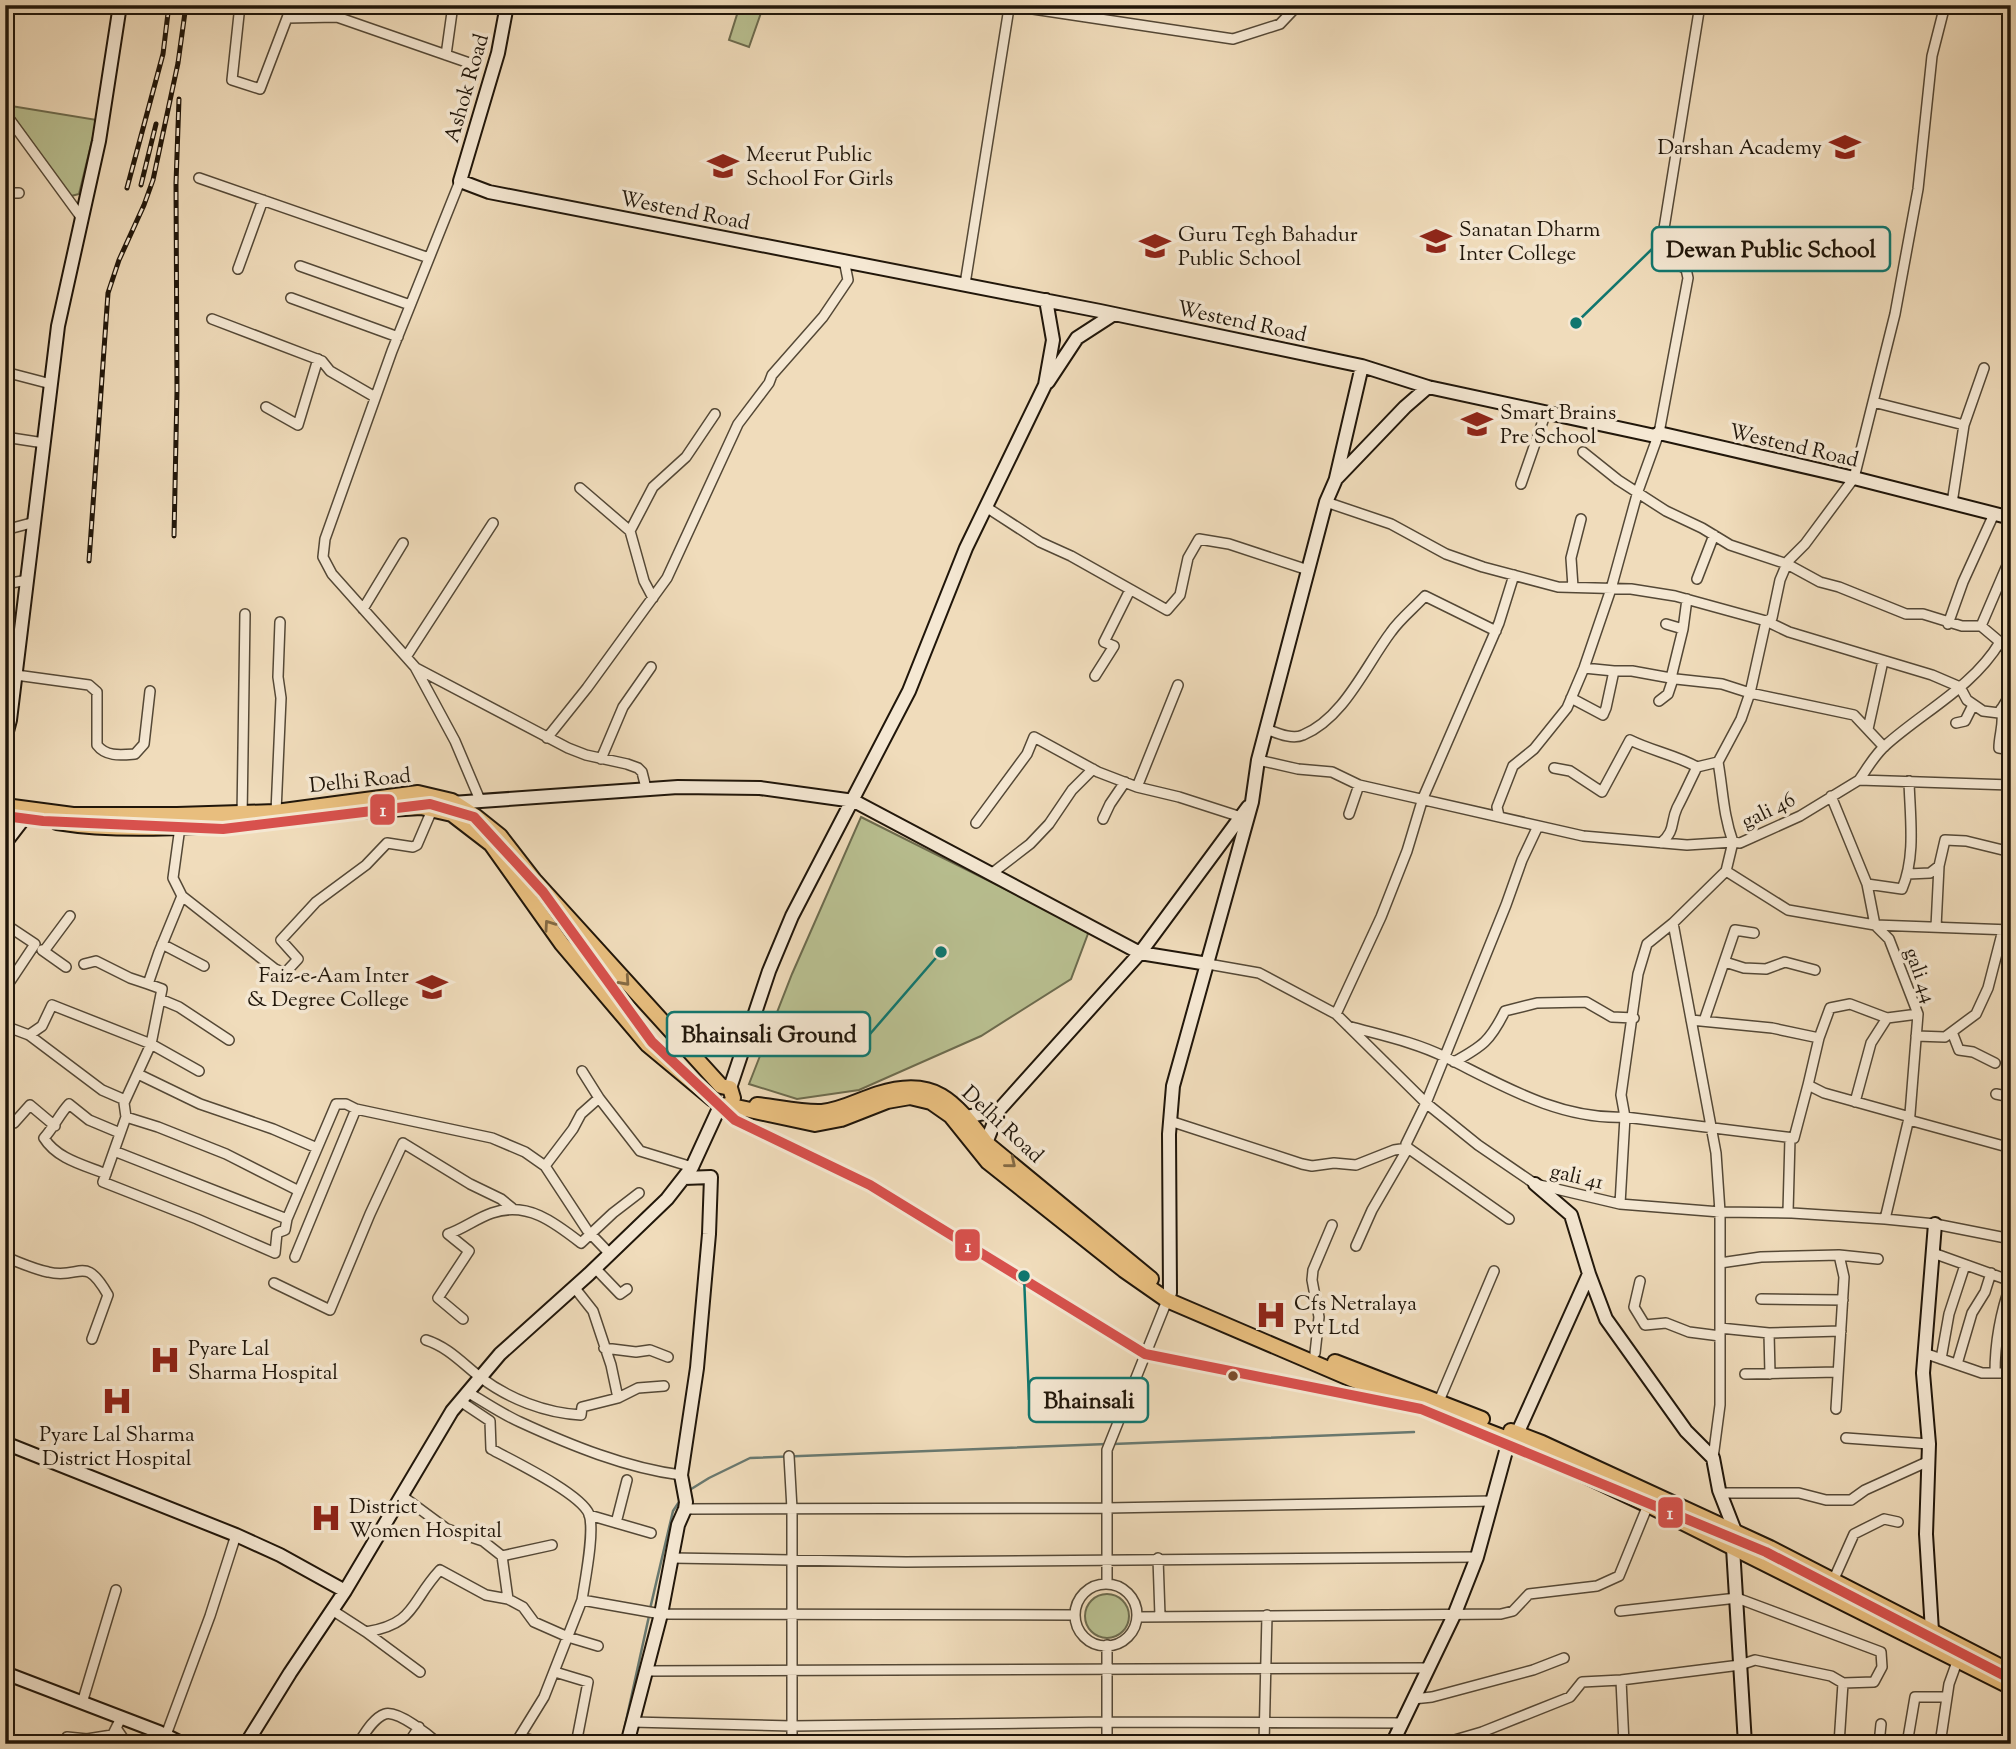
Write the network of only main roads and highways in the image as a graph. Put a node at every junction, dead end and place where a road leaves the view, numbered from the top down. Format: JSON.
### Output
{"nodes":[{"id":1,"x":5,"y":806,"type":"edge"},
{"id":2,"x":452,"y":808,"type":"junction"},
{"id":3,"x":26,"y":813,"type":"junction"},
{"id":4,"x":5,"y":814,"type":"edge"},
{"id":5,"x":242,"y":819,"type":"junction"},
{"id":6,"x":116,"y":821,"type":"junction"},
{"id":7,"x":724,"y":1097,"type":"junction"},
{"id":8,"x":1168,"y":1296,"type":"junction"},
{"id":9,"x":1513,"y":1437,"type":"junction"},
{"id":10,"x":2011,"y":1672,"type":"edge"},
{"id":11,"x":2011,"y":1687,"type":"edge"}],
"edges":[{"from":1,"to":3,"type":"main road","name":"Delhi Road"},
{"from":2,"to":5,"type":"main road"},
{"from":2,"to":5,"type":"main road","name":"Delhi Road"},
{"from":2,"to":7,"type":"main road","name":"Delhi Road","one_way":true},
{"from":7,"to":2,"type":"main road","one_way":true},
{"from":3,"to":4,"type":"main road","name":"Delhi Road"},
{"from":3,"to":6,"type":"main road","name":"Delhi Road"},
{"from":5,"to":6,"type":"main road","name":"Delhi Road"},
{"from":5,"to":6,"type":"main road","name":"Delhi Road"},
{"from":7,"to":8,"type":"main road","name":"Delhi Road"},
{"from":8,"to":9,"type":"main road"},
{"from":8,"to":9,"type":"main road"},
{"from":9,"to":10,"type":"main road"},
{"from":9,"to":11,"type":"main road"}]}
